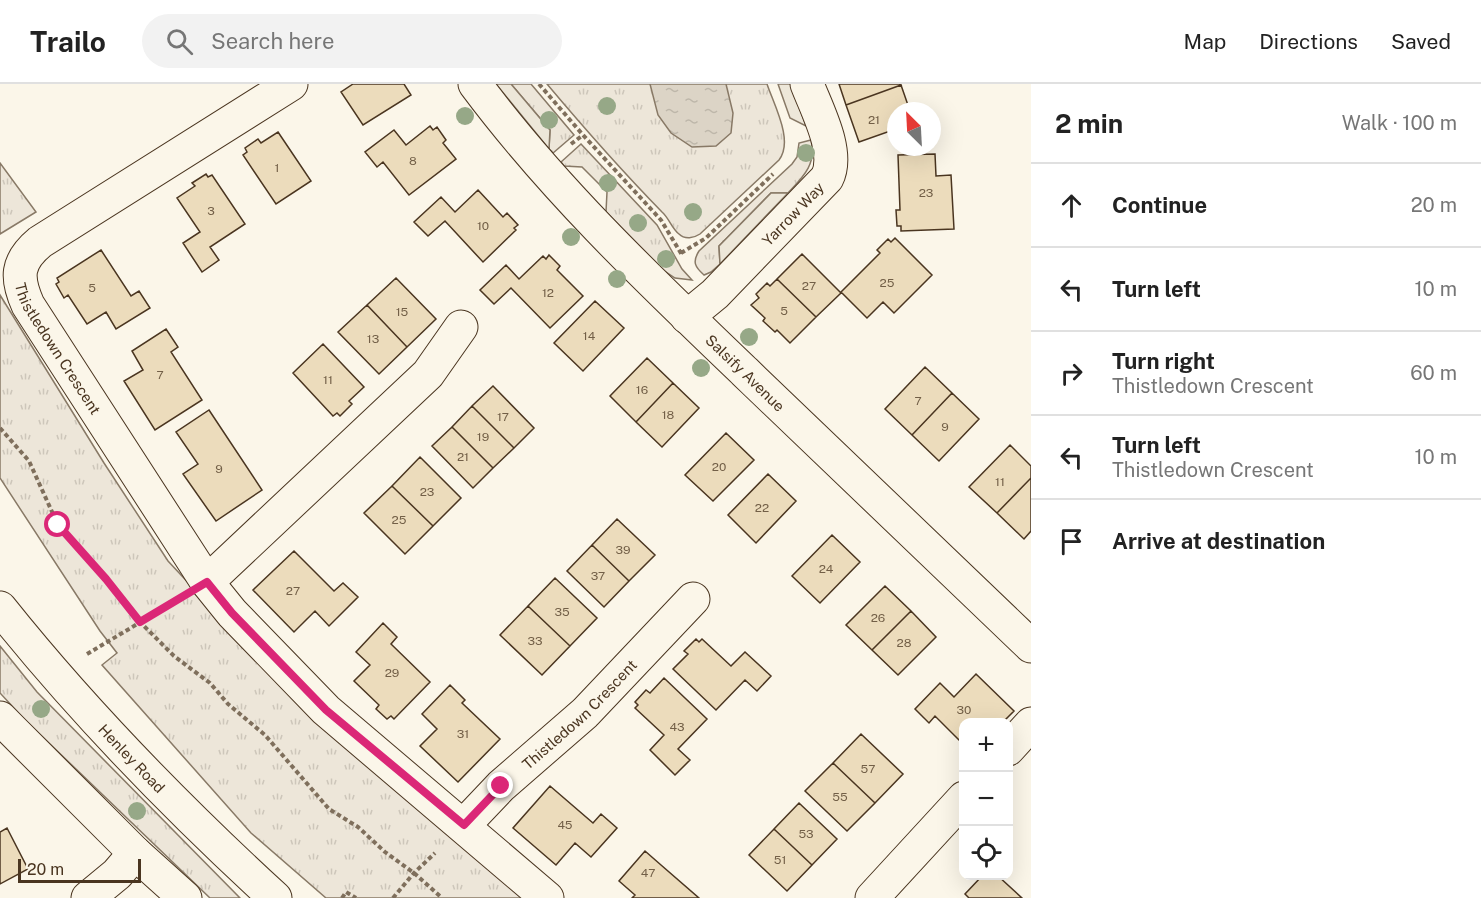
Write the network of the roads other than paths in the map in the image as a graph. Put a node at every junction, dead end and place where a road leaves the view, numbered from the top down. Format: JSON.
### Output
{"nodes":[{"id":1,"x":291,"y":84,"type":"edge"},
{"id":2,"x":475,"y":84,"type":"edge"},
{"id":3,"x":807,"y":84,"type":"edge"},
{"id":4,"x":687,"y":317,"type":"junction"},
{"id":5,"x":460,"y":327,"type":"dead end"},
{"id":6,"x":207,"y":582,"type":"junction"},
{"id":7,"x":693,"y":599,"type":"dead end"},
{"id":8,"x":0,"y":608,"type":"edge"},
{"id":9,"x":1031,"y":646,"type":"edge"},
{"id":10,"x":0,"y":718,"type":"edge"},
{"id":11,"x":1031,"y":724,"type":"edge"},
{"id":12,"x":1013,"y":744,"type":"edge"},
{"id":13,"x":959,"y":802,"type":"edge"},
{"id":14,"x":464,"y":825,"type":"junction"},
{"id":15,"x":135,"y":853,"type":"junction"},
{"id":16,"x":88,"y":898,"type":"edge"},
{"id":17,"x":184,"y":898,"type":"edge"},
{"id":18,"x":275,"y":898,"type":"edge"},
{"id":19,"x":547,"y":898,"type":"edge"},
{"id":20,"x":872,"y":898,"type":"edge"}],
"edges":[{"from":1,"to":6,"type":"street","name":"Thistledown Crescent"},
{"from":2,"to":4,"type":"street","name":"Salsify Avenue"},
{"from":3,"to":4,"type":"street","name":"Yarrow Way"},
{"from":4,"to":9,"type":"street","name":"Salsify Avenue"},
{"from":5,"to":6,"type":"street"},
{"from":6,"to":14,"type":"street","name":"Thistledown Crescent"},
{"from":7,"to":14,"type":"street","name":"Thistledown Crescent"},
{"from":8,"to":18,"type":"street","name":"Henley Road"},
{"from":10,"to":15,"type":"street"},
{"from":11,"to":12,"type":"street"},
{"from":13,"to":20,"type":"street"},
{"from":14,"to":19,"type":"street","name":"Thistledown Crescent"},
{"from":15,"to":16,"type":"street"},
{"from":15,"to":17,"type":"street"}]}
